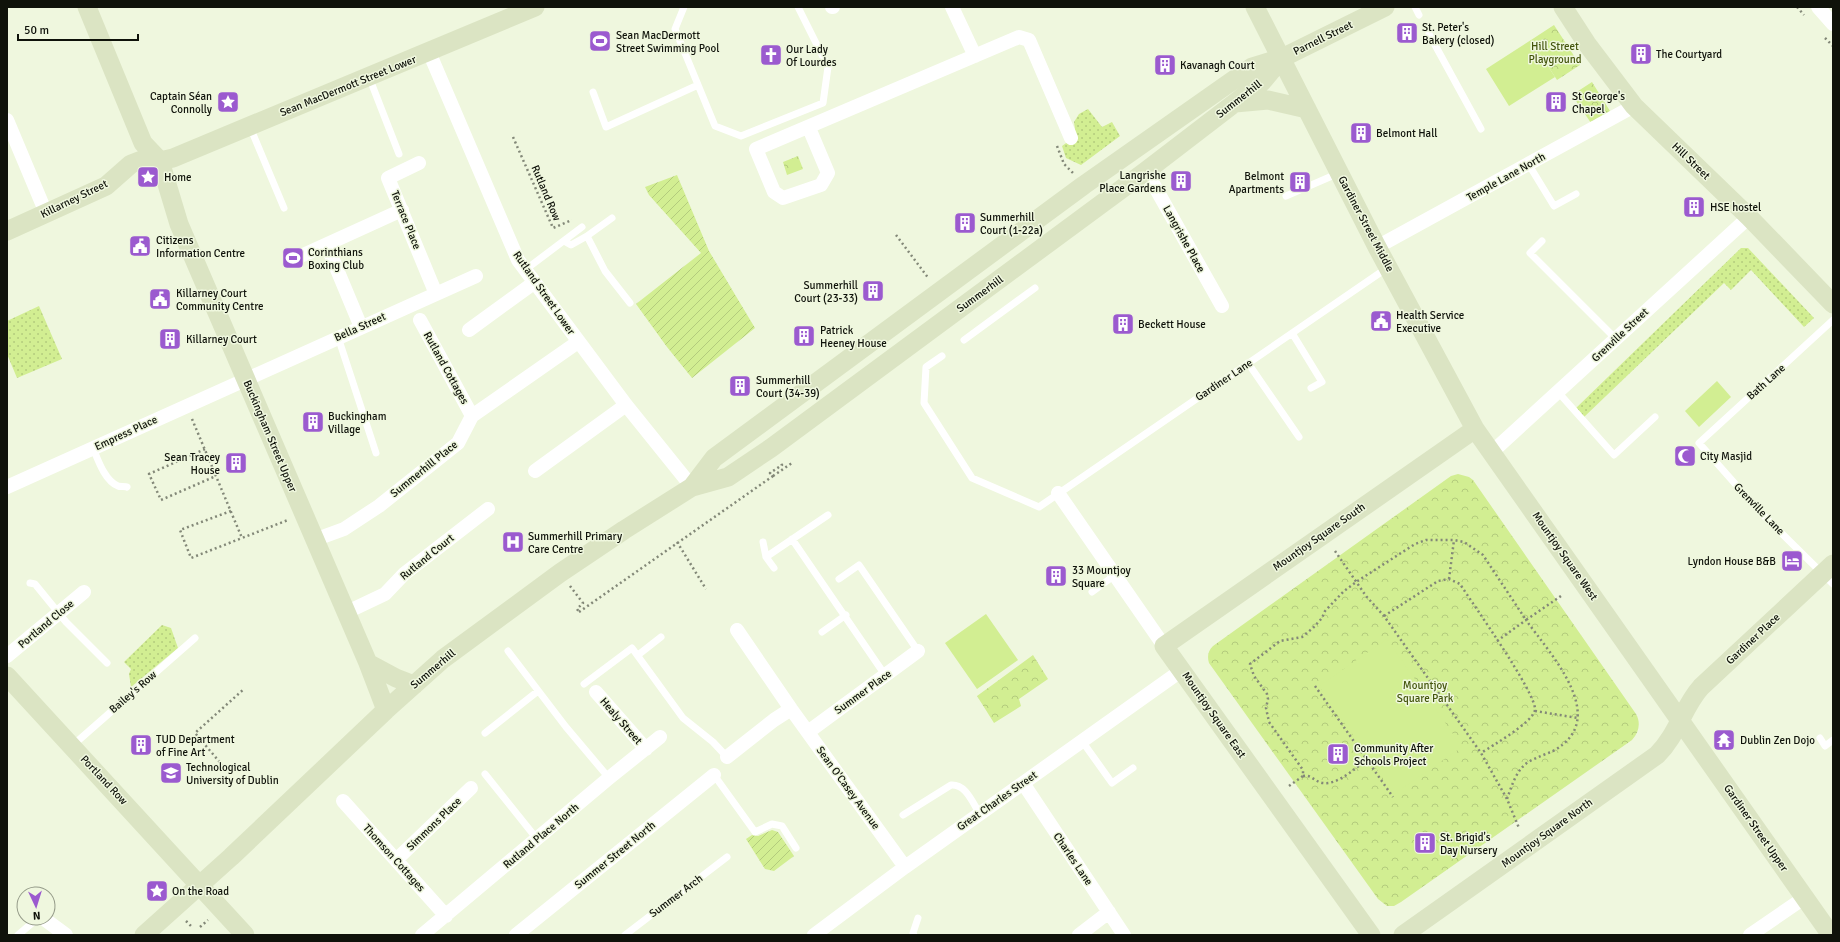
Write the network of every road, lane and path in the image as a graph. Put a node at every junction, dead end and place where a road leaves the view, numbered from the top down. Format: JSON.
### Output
{"nodes":[{"id":1,"x":87,"y":7,"type":"edge"},
{"id":2,"x":535,"y":7,"type":"edge"},
{"id":3,"x":684,"y":7,"type":"edge"},
{"id":4,"x":798,"y":7,"type":"edge"},
{"id":5,"x":952,"y":7,"type":"edge"},
{"id":6,"x":1255,"y":7,"type":"edge"},
{"id":7,"x":1385,"y":7,"type":"edge"},
{"id":8,"x":1415,"y":7,"type":"edge"},
{"id":9,"x":1563,"y":7,"type":"edge"},
{"id":10,"x":1818,"y":7,"type":"edge"},
{"id":11,"x":1419,"y":15,"type":"dead end"},
{"id":12,"x":1833,"y":24,"type":"edge"},
{"id":13,"x":1429,"y":34,"type":"dead end"},
{"id":14,"x":429,"y":52,"type":"junction"},
{"id":15,"x":975,"y":56,"type":"junction"},
{"id":16,"x":1282,"y":58,"type":"junction"},
{"id":17,"x":369,"y":77,"type":"junction"},
{"id":18,"x":698,"y":85,"type":"junction"},
{"id":19,"x":593,"y":92,"type":"dead end"},
{"id":20,"x":1235,"y":103,"type":"junction"},
{"id":21,"x":1634,"y":106,"type":"junction"},
{"id":22,"x":1307,"y":109,"type":"junction"},
{"id":23,"x":7,"y":120,"type":"edge"},
{"id":24,"x":250,"y":126,"type":"junction"},
{"id":25,"x":809,"y":128,"type":"junction"},
{"id":26,"x":1481,"y":128,"type":"dead end"},
{"id":27,"x":513,"y":137,"type":"dead end"},
{"id":28,"x":1070,"y":138,"type":"dead end"},
{"id":29,"x":1056,"y":144,"type":"dead end"},
{"id":30,"x":399,"y":154,"type":"dead end"},
{"id":31,"x":160,"y":161,"type":"junction"},
{"id":32,"x":418,"y":163,"type":"dead end"},
{"id":33,"x":1529,"y":165,"type":"junction"},
{"id":34,"x":1146,"y":171,"type":"junction"},
{"id":35,"x":1072,"y":172,"type":"dead end"},
{"id":36,"x":1339,"y":173,"type":"junction"},
{"id":37,"x":1576,"y":194,"type":"dead end"},
{"id":38,"x":1286,"y":196,"type":"dead end"},
{"id":39,"x":284,"y":208,"type":"dead end"},
{"id":40,"x":402,"y":210,"type":"junction"},
{"id":41,"x":46,"y":213,"type":"junction"},
{"id":42,"x":1748,"y":217,"type":"junction"},
{"id":43,"x":612,"y":218,"type":"dead end"},
{"id":44,"x":579,"y":226,"type":"joint"},
{"id":45,"x":7,"y":231,"type":"edge"},
{"id":46,"x":896,"y":235,"type":"dead end"},
{"id":47,"x":587,"y":236,"type":"junction"},
{"id":48,"x":564,"y":240,"type":"junction"},
{"id":49,"x":1542,"y":242,"type":"dead end"},
{"id":50,"x":1377,"y":247,"type":"junction"},
{"id":51,"x":303,"y":255,"type":"dead end"},
{"id":52,"x":331,"y":256,"type":"dead end"},
{"id":53,"x":1389,"y":267,"type":"junction"},
{"id":54,"x":525,"y":270,"type":"junction"},
{"id":55,"x":476,"y":276,"type":"dead end"},
{"id":56,"x":535,"y":282,"type":"junction"},
{"id":57,"x":1035,"y":288,"type":"dead end"},
{"id":58,"x":939,"y":293,"type":"junction"},
{"id":59,"x":436,"y":294,"type":"junction"},
{"id":60,"x":630,"y":302,"type":"dead end"},
{"id":61,"x":1833,"y":304,"type":"edge"},
{"id":62,"x":1222,"y":306,"type":"dead end"},
{"id":63,"x":420,"y":320,"type":"dead end"},
{"id":64,"x":1833,"y":320,"type":"edge"},
{"id":65,"x":360,"y":327,"type":"junction"},
{"id":66,"x":470,"y":330,"type":"dead end"},
{"id":67,"x":1292,"y":333,"type":"junction"},
{"id":68,"x":338,"y":337,"type":"junction"},
{"id":69,"x":1616,"y":339,"type":"junction"},
{"id":70,"x":964,"y":340,"type":"dead end"},
{"id":71,"x":578,"y":342,"type":"junction"},
{"id":72,"x":942,"y":356,"type":"dead end"},
{"id":73,"x":1248,"y":363,"type":"junction"},
{"id":74,"x":245,"y":379,"type":"junction"},
{"id":75,"x":1311,"y":388,"type":"dead end"},
{"id":76,"x":1454,"y":388,"type":"joint"},
{"id":77,"x":1558,"y":392,"type":"junction"},
{"id":78,"x":187,"y":405,"type":"junction"},
{"id":79,"x":626,"y":405,"type":"junction"},
{"id":80,"x":472,"y":416,"type":"junction"},
{"id":81,"x":1655,"y":417,"type":"dead end"},
{"id":82,"x":1475,"y":430,"type":"junction"},
{"id":83,"x":1299,"y":437,"type":"dead end"},
{"id":84,"x":1698,"y":443,"type":"joint"},
{"id":85,"x":93,"y":448,"type":"junction"},
{"id":86,"x":205,"y":449,"type":"junction"},
{"id":87,"x":376,"y":453,"type":"dead end"},
{"id":88,"x":1491,"y":454,"type":"junction"},
{"id":89,"x":792,"y":463,"type":"dead end"},
{"id":90,"x":782,"y":465,"type":"dead end"},
{"id":91,"x":535,"y":471,"type":"dead end"},
{"id":92,"x":216,"y":476,"type":"junction"},
{"id":93,"x":773,"y":476,"type":"junction"},
{"id":94,"x":127,"y":486,"type":"dead end"},
{"id":95,"x":7,"y":487,"type":"edge"},
{"id":96,"x":692,"y":487,"type":"junction"},
{"id":97,"x":1058,"y":493,"type":"junction"},
{"id":98,"x":488,"y":509,"type":"dead end"},
{"id":99,"x":231,"y":511,"type":"junction"},
{"id":100,"x":303,"y":513,"type":"junction"},
{"id":101,"x":828,"y":515,"type":"dead end"},
{"id":102,"x":242,"y":538,"type":"junction"},
{"id":103,"x":792,"y":539,"type":"junction"},
{"id":104,"x":314,"y":540,"type":"junction"},
{"id":105,"x":1454,"y":540,"type":"junction"},
{"id":106,"x":677,"y":542,"type":"junction"},
{"id":107,"x":763,"y":542,"type":"dead end"},
{"id":108,"x":1335,"y":551,"type":"dead end"},
{"id":109,"x":766,"y":557,"type":"junction"},
{"id":110,"x":774,"y":568,"type":"dead end"},
{"id":111,"x":560,"y":573,"type":"junction"},
{"id":112,"x":1830,"y":574,"type":"edge"},
{"id":113,"x":1115,"y":575,"type":"junction"},
{"id":114,"x":839,"y":579,"type":"dead end"},
{"id":115,"x":1448,"y":579,"type":"junction"},
{"id":116,"x":1356,"y":582,"type":"junction"},
{"id":117,"x":30,"y":583,"type":"dead end"},
{"id":118,"x":706,"y":589,"type":"dead end"},
{"id":119,"x":84,"y":592,"type":"dead end"},
{"id":120,"x":1092,"y":592,"type":"dead end"},
{"id":121,"x":1561,"y":596,"type":"dead end"},
{"id":122,"x":58,"y":613,"type":"junction"},
{"id":123,"x":345,"y":613,"type":"junction"},
{"id":124,"x":846,"y":615,"type":"junction"},
{"id":125,"x":1384,"y":616,"type":"junction"},
{"id":126,"x":1526,"y":620,"type":"junction"},
{"id":127,"x":737,"y":630,"type":"dead end"},
{"id":128,"x":822,"y":632,"type":"dead end"},
{"id":129,"x":661,"y":637,"type":"dead end"},
{"id":130,"x":195,"y":638,"type":"dead end"},
{"id":131,"x":1497,"y":641,"type":"junction"},
{"id":132,"x":1164,"y":646,"type":"junction"},
{"id":133,"x":508,"y":651,"type":"dead end"},
{"id":134,"x":918,"y":651,"type":"joint"},
{"id":135,"x":638,"y":655,"type":"junction"},
{"id":136,"x":7,"y":656,"type":"edge"},
{"id":137,"x":106,"y":663,"type":"dead end"},
{"id":138,"x":368,"y":663,"type":"junction"},
{"id":139,"x":1182,"y":670,"type":"junction"},
{"id":140,"x":885,"y":675,"type":"junction"},
{"id":141,"x":7,"y":676,"type":"edge"},
{"id":142,"x":584,"y":684,"type":"dead end"},
{"id":143,"x":414,"y":685,"type":"junction"},
{"id":144,"x":1315,"y":686,"type":"dead end"},
{"id":145,"x":244,"y":689,"type":"dead end"},
{"id":146,"x":538,"y":691,"type":"junction"},
{"id":147,"x":596,"y":692,"type":"dead end"},
{"id":148,"x":791,"y":709,"type":"junction"},
{"id":149,"x":386,"y":710,"type":"junction"},
{"id":150,"x":1535,"y":711,"type":"junction"},
{"id":151,"x":1578,"y":718,"type":"junction"},
{"id":152,"x":1682,"y":721,"type":"junction"},
{"id":153,"x":808,"y":732,"type":"junction"},
{"id":154,"x":485,"y":733,"type":"dead end"},
{"id":155,"x":660,"y":737,"type":"dead end"},
{"id":156,"x":1820,"y":738,"type":"dead end"},
{"id":157,"x":1833,"y":740,"type":"edge"},
{"id":158,"x":1082,"y":741,"type":"junction"},
{"id":159,"x":72,"y":746,"type":"junction"},
{"id":160,"x":646,"y":749,"type":"junction"},
{"id":161,"x":1481,"y":753,"type":"junction"},
{"id":162,"x":727,"y":757,"type":"joint"},
{"id":163,"x":1367,"y":760,"type":"junction"},
{"id":164,"x":223,"y":766,"type":"dead end"},
{"id":165,"x":1133,"y":768,"type":"dead end"},
{"id":166,"x":485,"y":774,"type":"dead end"},
{"id":167,"x":714,"y":775,"type":"joint"},
{"id":168,"x":1303,"y":776,"type":"junction"},
{"id":169,"x":608,"y":778,"type":"junction"},
{"id":170,"x":1023,"y":783,"type":"junction"},
{"id":171,"x":1289,"y":786,"type":"dead end"},
{"id":172,"x":471,"y":788,"type":"dead end"},
{"id":173,"x":1392,"y":797,"type":"dead end"},
{"id":174,"x":1507,"y":799,"type":"junction"},
{"id":175,"x":343,"y":801,"type":"dead end"},
{"id":176,"x":980,"y":814,"type":"junction"},
{"id":177,"x":902,"y":815,"type":"dead end"},
{"id":178,"x":1519,"y":828,"type":"dead end"},
{"id":179,"x":537,"y":839,"type":"junction"},
{"id":180,"x":796,"y":848,"type":"dead end"},
{"id":181,"x":727,"y":857,"type":"dead end"},
{"id":182,"x":396,"y":860,"type":"junction"},
{"id":183,"x":905,"y":867,"type":"junction"},
{"id":184,"x":200,"y":885,"type":"junction"},
{"id":185,"x":1804,"y":898,"type":"junction"},
{"id":186,"x":1109,"y":912,"type":"junction"},
{"id":187,"x":446,"y":916,"type":"junction"},
{"id":188,"x":918,"y":918,"type":"dead end"},
{"id":189,"x":29,"y":926,"type":"edge"},
{"id":190,"x":54,"y":926,"type":"edge"},
{"id":191,"x":524,"y":931,"type":"edge"},
{"id":192,"x":18,"y":935,"type":"edge"},
{"id":193,"x":66,"y":935,"type":"edge"},
{"id":194,"x":144,"y":935,"type":"edge"},
{"id":195,"x":245,"y":935,"type":"edge"},
{"id":196,"x":422,"y":935,"type":"edge"},
{"id":197,"x":625,"y":935,"type":"edge"},
{"id":198,"x":815,"y":935,"type":"edge"},
{"id":199,"x":914,"y":935,"type":"edge"},
{"id":200,"x":1078,"y":935,"type":"edge"},
{"id":201,"x":1124,"y":935,"type":"edge"},
{"id":202,"x":1371,"y":935,"type":"edge"},
{"id":203,"x":1403,"y":935,"type":"edge"},
{"id":204,"x":1750,"y":935,"type":"edge"},
{"id":205,"x":1831,"y":935,"type":"edge"}],
"edges":[{"from":1,"to":31,"type":"main road"},
{"from":2,"to":14,"type":"main road","name":"Sean MacDermott Street Lower"},
{"from":3,"to":18,"type":"lane"},
{"from":4,"to":18,"type":"lane"},
{"from":5,"to":15,"type":"street"},
{"from":6,"to":16,"type":"main road","name":"Gardiner Street Middle"},
{"from":7,"to":16,"type":"main road","name":"Parnell Street"},
{"from":8,"to":11,"type":"lane"},
{"from":9,"to":21,"type":"main road","name":"Hill Street"},
{"from":10,"to":12,"type":"street"},
{"from":13,"to":26,"type":"lane"},
{"from":14,"to":17,"type":"main road","name":"Sean MacDermott Street Lower"},
{"from":14,"to":54,"type":"street","name":"Rutland Street Lower"},
{"from":15,"to":25,"type":"street"},
{"from":15,"to":28,"type":"street"},
{"from":16,"to":20,"type":"main road","name":"Summerhill"},
{"from":16,"to":22,"type":"main road","name":"Gardiner Street Middle"},
{"from":16,"to":58,"type":"main road","name":"Summerhill"},
{"from":17,"to":24,"type":"main road","name":"Sean MacDermott Street Lower"},
{"from":17,"to":30,"type":"lane"},
{"from":18,"to":19,"type":"lane"},
{"from":20,"to":22,"type":"main road"},
{"from":20,"to":34,"type":"main road","name":"Summerhill"},
{"from":21,"to":33,"type":"street","name":"Temple Lane North"},
{"from":21,"to":42,"type":"main road","name":"Hill Street"},
{"from":22,"to":36,"type":"main road","name":"Gardiner Street Middle"},
{"from":23,"to":41,"type":"street"},
{"from":24,"to":31,"type":"main road","name":"Sean MacDermott Street Lower"},
{"from":24,"to":39,"type":"lane"},
{"from":25,"to":25,"type":"street"},
{"from":27,"to":44,"type":"path","name":"Rutland Row"},
{"from":29,"to":35,"type":"path"},
{"from":31,"to":41,"type":"main road","name":"Killarney Street"},
{"from":31,"to":74,"type":"main road","name":"Buckingham Street Upper"},
{"from":32,"to":40,"type":"street","name":"Terrace Place"},
{"from":33,"to":37,"type":"lane"},
{"from":33,"to":50,"type":"street","name":"Temple Lane North"},
{"from":34,"to":62,"type":"street","name":"Langrishe Place"},
{"from":34,"to":96,"type":"main road","name":"Summerhill"},
{"from":36,"to":38,"type":"lane"},
{"from":36,"to":50,"type":"main road","name":"Gardiner Street Middle"},
{"from":40,"to":51,"type":"street"},
{"from":40,"to":59,"type":"street","name":"Terrace Place"},
{"from":41,"to":45,"type":"main road","name":"Killarney Street"},
{"from":42,"to":61,"type":"main road","name":"Hill Street"},
{"from":42,"to":69,"type":"street","name":"Grenville Street"},
{"from":43,"to":47,"type":"lane"},
{"from":44,"to":48,"type":"lane"},
{"from":46,"to":58,"type":"path"},
{"from":47,"to":48,"type":"lane"},
{"from":47,"to":60,"type":"lane"},
{"from":48,"to":54,"type":"lane"},
{"from":49,"to":69,"type":"lane"},
{"from":50,"to":53,"type":"main road","name":"Gardiner Street Middle"},
{"from":52,"to":65,"type":"street"},
{"from":53,"to":67,"type":"lane","name":"Gardiner Lane"},
{"from":53,"to":76,"type":"main road","name":"Gardiner Street Middle"},
{"from":54,"to":56,"type":"street","name":"Rutland Street Lower"},
{"from":55,"to":59,"type":"street","name":"Bella Street"},
{"from":56,"to":66,"type":"street"},
{"from":56,"to":71,"type":"street","name":"Rutland Street Lower"},
{"from":57,"to":70,"type":"lane"},
{"from":58,"to":96,"type":"main road","name":"Summerhill"},
{"from":59,"to":65,"type":"street","name":"Bella Street"},
{"from":63,"to":80,"type":"street","name":"Rutland Cottages"},
{"from":64,"to":84,"type":"lane","name":"Bath Lane"},
{"from":65,"to":68,"type":"street","name":"Bella Street"},
{"from":67,"to":73,"type":"lane","name":"Gardiner Lane"},
{"from":67,"to":75,"type":"lane"},
{"from":68,"to":74,"type":"street","name":"Bella Street"},
{"from":68,"to":87,"type":"lane"},
{"from":69,"to":77,"type":"street","name":"Grenville Street"},
{"from":71,"to":79,"type":"street","name":"Rutland Street Lower"},
{"from":71,"to":80,"type":"street","name":"Summerhill Place"},
{"from":72,"to":97,"type":"lane","name":"Gardiner Lane"},
{"from":73,"to":83,"type":"lane"},
{"from":73,"to":97,"type":"lane","name":"Gardiner Lane"},
{"from":74,"to":78,"type":"street","name":"Empress Place"},
{"from":74,"to":100,"type":"main road","name":"Buckingham Street Upper"},
{"from":76,"to":82,"type":"main road","name":"Mountjoy Square West"},
{"from":77,"to":81,"type":"lane"},
{"from":77,"to":88,"type":"street","name":"Grenville Street"},
{"from":78,"to":85,"type":"street","name":"Empress Place"},
{"from":78,"to":86,"type":"path"},
{"from":79,"to":91,"type":"street"},
{"from":79,"to":96,"type":"street","name":"Rutland Street Lower"},
{"from":80,"to":104,"type":"street","name":"Summerhill Place"},
{"from":82,"to":88,"type":"main road","name":"Mountjoy Square West"},
{"from":82,"to":132,"type":"main road","name":"Mountjoy Square South"},
{"from":84,"to":112,"type":"lane","name":"Grenville Lane"},
{"from":85,"to":94,"type":"lane"},
{"from":85,"to":95,"type":"street","name":"Empress Place"},
{"from":86,"to":92,"type":"path"},
{"from":86,"to":92,"type":"path"},
{"from":88,"to":152,"type":"main road","name":"Mountjoy Square West"},
{"from":89,"to":93,"type":"path"},
{"from":90,"to":93,"type":"path"},
{"from":92,"to":99,"type":"path"},
{"from":93,"to":106,"type":"path"},
{"from":96,"to":111,"type":"main road","name":"Summerhill"},
{"from":97,"to":113,"type":"street","name":"Mountjoy Square East"},
{"from":98,"to":123,"type":"street","name":"Rutland Court"},
{"from":99,"to":102,"type":"path"},
{"from":99,"to":102,"type":"path"},
{"from":100,"to":102,"type":"path"},
{"from":100,"to":104,"type":"main road","name":"Buckingham Street Upper"},
{"from":101,"to":103,"type":"lane"},
{"from":103,"to":109,"type":"lane"},
{"from":103,"to":124,"type":"lane"},
{"from":104,"to":123,"type":"main road","name":"Buckingham Street Upper"},
{"from":105,"to":115,"type":"path"},
{"from":105,"to":116,"type":"path"},
{"from":105,"to":126,"type":"path"},
{"from":106,"to":111,"type":"path"},
{"from":106,"to":118,"type":"path"},
{"from":107,"to":109,"type":"lane"},
{"from":108,"to":116,"type":"path"},
{"from":109,"to":110,"type":"lane"},
{"from":111,"to":143,"type":"main road","name":"Summerhill"},
{"from":112,"to":152,"type":"main road","name":"Gardiner Place"},
{"from":113,"to":120,"type":"lane"},
{"from":113,"to":132,"type":"street","name":"Mountjoy Square East"},
{"from":114,"to":134,"type":"lane"},
{"from":115,"to":125,"type":"path"},
{"from":115,"to":131,"type":"path"},
{"from":116,"to":125,"type":"path"},
{"from":116,"to":168,"type":"path"},
{"from":117,"to":122,"type":"lane"},
{"from":119,"to":122,"type":"street","name":"Portland Close"},
{"from":121,"to":126,"type":"path"},
{"from":122,"to":136,"type":"street","name":"Portland Close"},
{"from":122,"to":137,"type":"lane"},
{"from":123,"to":138,"type":"main road","name":"Buckingham Street Upper"},
{"from":124,"to":128,"type":"lane"},
{"from":124,"to":140,"type":"lane"},
{"from":125,"to":161,"type":"path"},
{"from":126,"to":131,"type":"path"},
{"from":126,"to":151,"type":"path"},
{"from":127,"to":148,"type":"street","name":"Sean O'Casey Avenue"},
{"from":129,"to":135,"type":"lane"},
{"from":130,"to":159,"type":"lane","name":"Bailey's Row"},
{"from":131,"to":150,"type":"path"},
{"from":132,"to":139,"type":"main road","name":"Mountjoy Square East"},
{"from":133,"to":146,"type":"lane"},
{"from":134,"to":140,"type":"street","name":"Summer Place"},
{"from":135,"to":142,"type":"lane"},
{"from":135,"to":162,"type":"lane"},
{"from":138,"to":143,"type":"main road"},
{"from":138,"to":149,"type":"main road","name":"Buckingham Street Upper"},
{"from":139,"to":158,"type":"street","name":"Great Charles Street"},
{"from":139,"to":202,"type":"main road","name":"Mountjoy Square East"},
{"from":140,"to":153,"type":"street","name":"Summer Place"},
{"from":141,"to":159,"type":"main road","name":"Portland Row"},
{"from":143,"to":149,"type":"main road","name":"Summerhill"},
{"from":144,"to":163,"type":"path"},
{"from":145,"to":164,"type":"path"},
{"from":146,"to":154,"type":"lane"},
{"from":146,"to":169,"type":"lane"},
{"from":147,"to":160,"type":"street","name":"Healy Street"},
{"from":148,"to":153,"type":"street","name":"Sean O'Casey Avenue"},
{"from":148,"to":162,"type":"street"},
{"from":149,"to":184,"type":"main road","name":"Summerhill"},
{"from":150,"to":151,"type":"path"},
{"from":150,"to":161,"type":"path"},
{"from":151,"to":174,"type":"path"},
{"from":152,"to":185,"type":"main road","name":"Gardiner Street Upper"},
{"from":152,"to":203,"type":"main road","name":"Mountjoy Square North"},
{"from":153,"to":183,"type":"street","name":"Sean O'Casey Avenue"},
{"from":155,"to":160,"type":"street","name":"Rutland Place North"},
{"from":156,"to":157,"type":"lane"},
{"from":158,"to":165,"type":"lane"},
{"from":158,"to":170,"type":"street","name":"Great Charles Street"},
{"from":159,"to":184,"type":"main road","name":"Portland Row"},
{"from":160,"to":169,"type":"street","name":"Rutland Place North"},
{"from":161,"to":174,"type":"path"},
{"from":163,"to":168,"type":"path"},
{"from":163,"to":173,"type":"path"},
{"from":166,"to":179,"type":"lane"},
{"from":167,"to":180,"type":"lane"},
{"from":167,"to":191,"type":"street","name":"Summer Street North"},
{"from":168,"to":171,"type":"path"},
{"from":169,"to":179,"type":"street","name":"Rutland Place North"},
{"from":170,"to":176,"type":"street","name":"Great Charles Street"},
{"from":170,"to":186,"type":"street","name":"Charles Lane"},
{"from":172,"to":182,"type":"street","name":"Simmons Place"},
{"from":174,"to":178,"type":"path"},
{"from":175,"to":182,"type":"street","name":"Thomson Cottages"},
{"from":176,"to":177,"type":"lane"},
{"from":176,"to":183,"type":"street","name":"Great Charles Street"},
{"from":179,"to":187,"type":"street","name":"Rutland Place North"},
{"from":181,"to":197,"type":"lane","name":"Summer Arch"},
{"from":182,"to":187,"type":"street","name":"Thomson Cottages"},
{"from":183,"to":198,"type":"street","name":"Great Charles Street"},
{"from":184,"to":194,"type":"main road","name":"Summerhill"},
{"from":184,"to":195,"type":"main road","name":"Portland Row"},
{"from":185,"to":204,"type":"street"},
{"from":185,"to":205,"type":"main road","name":"Gardiner Street Upper"},
{"from":186,"to":200,"type":"street"},
{"from":186,"to":201,"type":"street","name":"Charles Lane"},
{"from":187,"to":196,"type":"street","name":"Rutland Place North"},
{"from":188,"to":199,"type":"lane"},
{"from":189,"to":192,"type":"lane"},
{"from":190,"to":193,"type":"street"}]}
